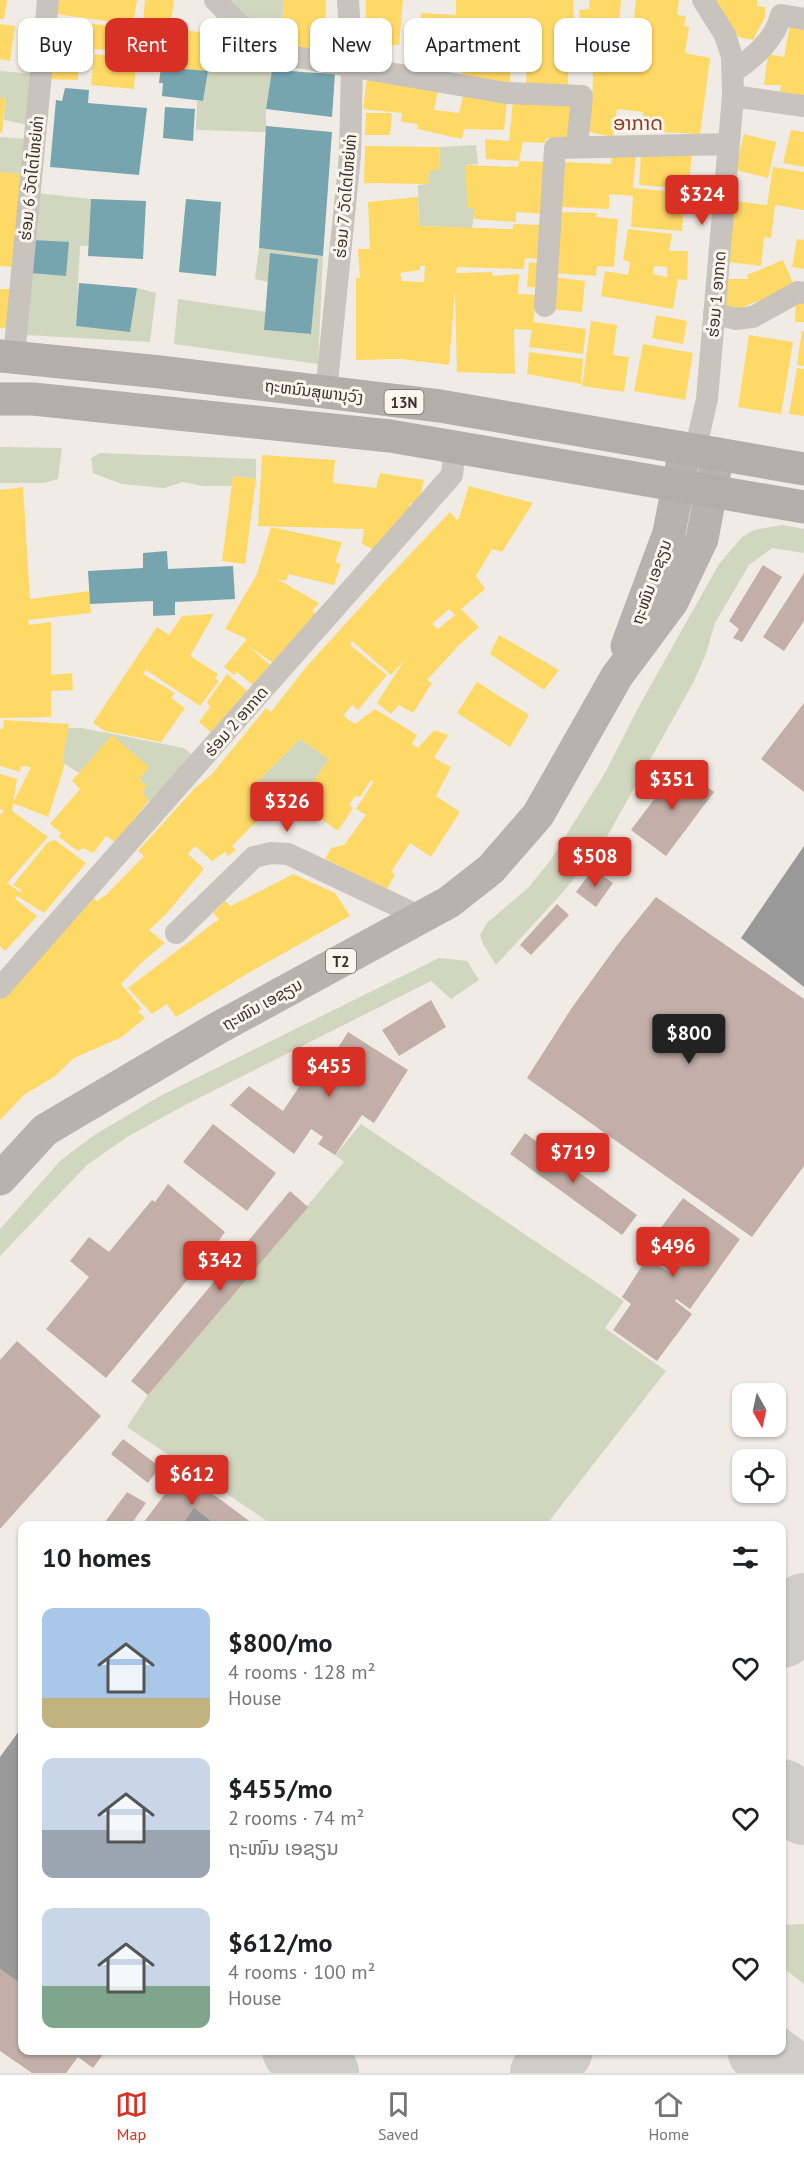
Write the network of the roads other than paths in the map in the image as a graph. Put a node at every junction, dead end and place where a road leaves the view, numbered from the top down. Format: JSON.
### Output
{"nodes":[{"id":1,"x":48,"y":0,"type":"edge"},
{"id":2,"x":214,"y":0,"type":"edge"},
{"id":3,"x":348,"y":0,"type":"edge"},
{"id":4,"x":703,"y":0,"type":"edge"},
{"id":5,"x":349,"y":18,"type":"edge"},
{"id":6,"x":804,"y":19,"type":"edge"},
{"id":7,"x":310,"y":58,"type":"edge"},
{"id":8,"x":352,"y":72,"type":"edge"},
{"id":9,"x":390,"y":72,"type":"edge"},
{"id":10,"x":733,"y":72,"type":"junction"},
{"id":11,"x":733,"y":96,"type":"junction"},
{"id":12,"x":804,"y":106,"type":"edge"},
{"id":13,"x":729,"y":144,"type":"junction"},
{"id":14,"x":577,"y":147,"type":"junction"},
{"id":15,"x":804,"y":293,"type":"edge"},
{"id":16,"x":545,"y":306,"type":"dead end"},
{"id":17,"x":714,"y":313,"type":"junction"},
{"id":18,"x":7,"y":356,"type":"edge"},
{"id":19,"x":327,"y":392,"type":"junction"},
{"id":20,"x":0,"y":399,"type":"edge"},
{"id":21,"x":455,"y":447,"type":"junction"},
{"id":22,"x":699,"y":451,"type":"junction"},
{"id":23,"x":804,"y":469,"type":"edge"},
{"id":24,"x":678,"y":485,"type":"junction"},
{"id":25,"x":710,"y":490,"type":"junction"},
{"id":26,"x":804,"y":507,"type":"edge"},
{"id":27,"x":617,"y":676,"type":"junction"},
{"id":28,"x":421,"y":917,"type":"junction"},
{"id":29,"x":176,"y":933,"type":"dead end"},
{"id":30,"x":0,"y":988,"type":"edge"},
{"id":31,"x":0,"y":1179,"type":"edge"}],
"edges":[{"from":1,"to":18,"type":"street","name":"ຮ່ອມ 6 ວັດໄຕໄຫຍ່ທ່າ"},
{"from":2,"to":7,"type":"street"},
{"from":3,"to":5,"type":"street","name":"ຮ່ອມ 7 ວັດໄຕໄຫຍ່ທ່າ"},
{"from":4,"to":10,"type":"street","name":"ຮ່ອມ 1 ອາກາດ"},
{"from":6,"to":10,"type":"street"},
{"from":8,"to":19,"type":"street","name":"ຮ່ອມ 7 ວັດໄຕໄຫຍ່ທ່າ"},
{"from":9,"to":14,"type":"street"},
{"from":10,"to":11,"type":"street","name":"ຮ່ອມ 1 ອາກາດ"},
{"from":11,"to":12,"type":"street"},
{"from":11,"to":13,"type":"street","name":"ຮ່ອມ 1 ອາກາດ"},
{"from":13,"to":14,"type":"street"},
{"from":13,"to":17,"type":"street","name":"ຮ່ອມ 1 ອາກາດ"},
{"from":14,"to":16,"type":"street"},
{"from":15,"to":17,"type":"street"},
{"from":17,"to":22,"type":"street","name":"ຮ່ອມ 1 ອາກາດ"},
{"from":18,"to":19,"type":"highway","name":"ຖະຫນົນສຸພານຸວົງ","number":"13N"},
{"from":19,"to":22,"type":"highway","name":"ຖະຫນົນສຸພານຸວົງ","number":"13N"},
{"from":20,"to":21,"type":"highway","number":"13N"},
{"from":21,"to":24,"type":"highway","number":"13N"},
{"from":21,"to":30,"type":"street","name":"ຮ່ອມ 2 ອາກາດ"},
{"from":22,"to":23,"type":"highway","name":"ຖະຫນົນສຸພານຸວົງ","number":"13N"},
{"from":22,"to":24,"type":"main road","name":"ຖະໜົນ ເອຊຽນ"},
{"from":22,"to":25,"type":"main road","name":"ຖະໜົນ ເອຊຽນ"},
{"from":24,"to":25,"type":"highway","number":"13N"},
{"from":24,"to":27,"type":"main road","name":"ຖະໜົນ ເອຊຽນ"},
{"from":25,"to":26,"type":"highway","number":"13N"},
{"from":25,"to":27,"type":"main road","name":"ຖະໜົນ ເອຊຽນ"},
{"from":27,"to":28,"type":"main road","name":"ຖະໜົນ ເອຊຽນ","number":"T2"},
{"from":28,"to":29,"type":"street"},
{"from":28,"to":31,"type":"main road","name":"ຖະໜົນ ເອຊຽນ","number":"T2"}]}
